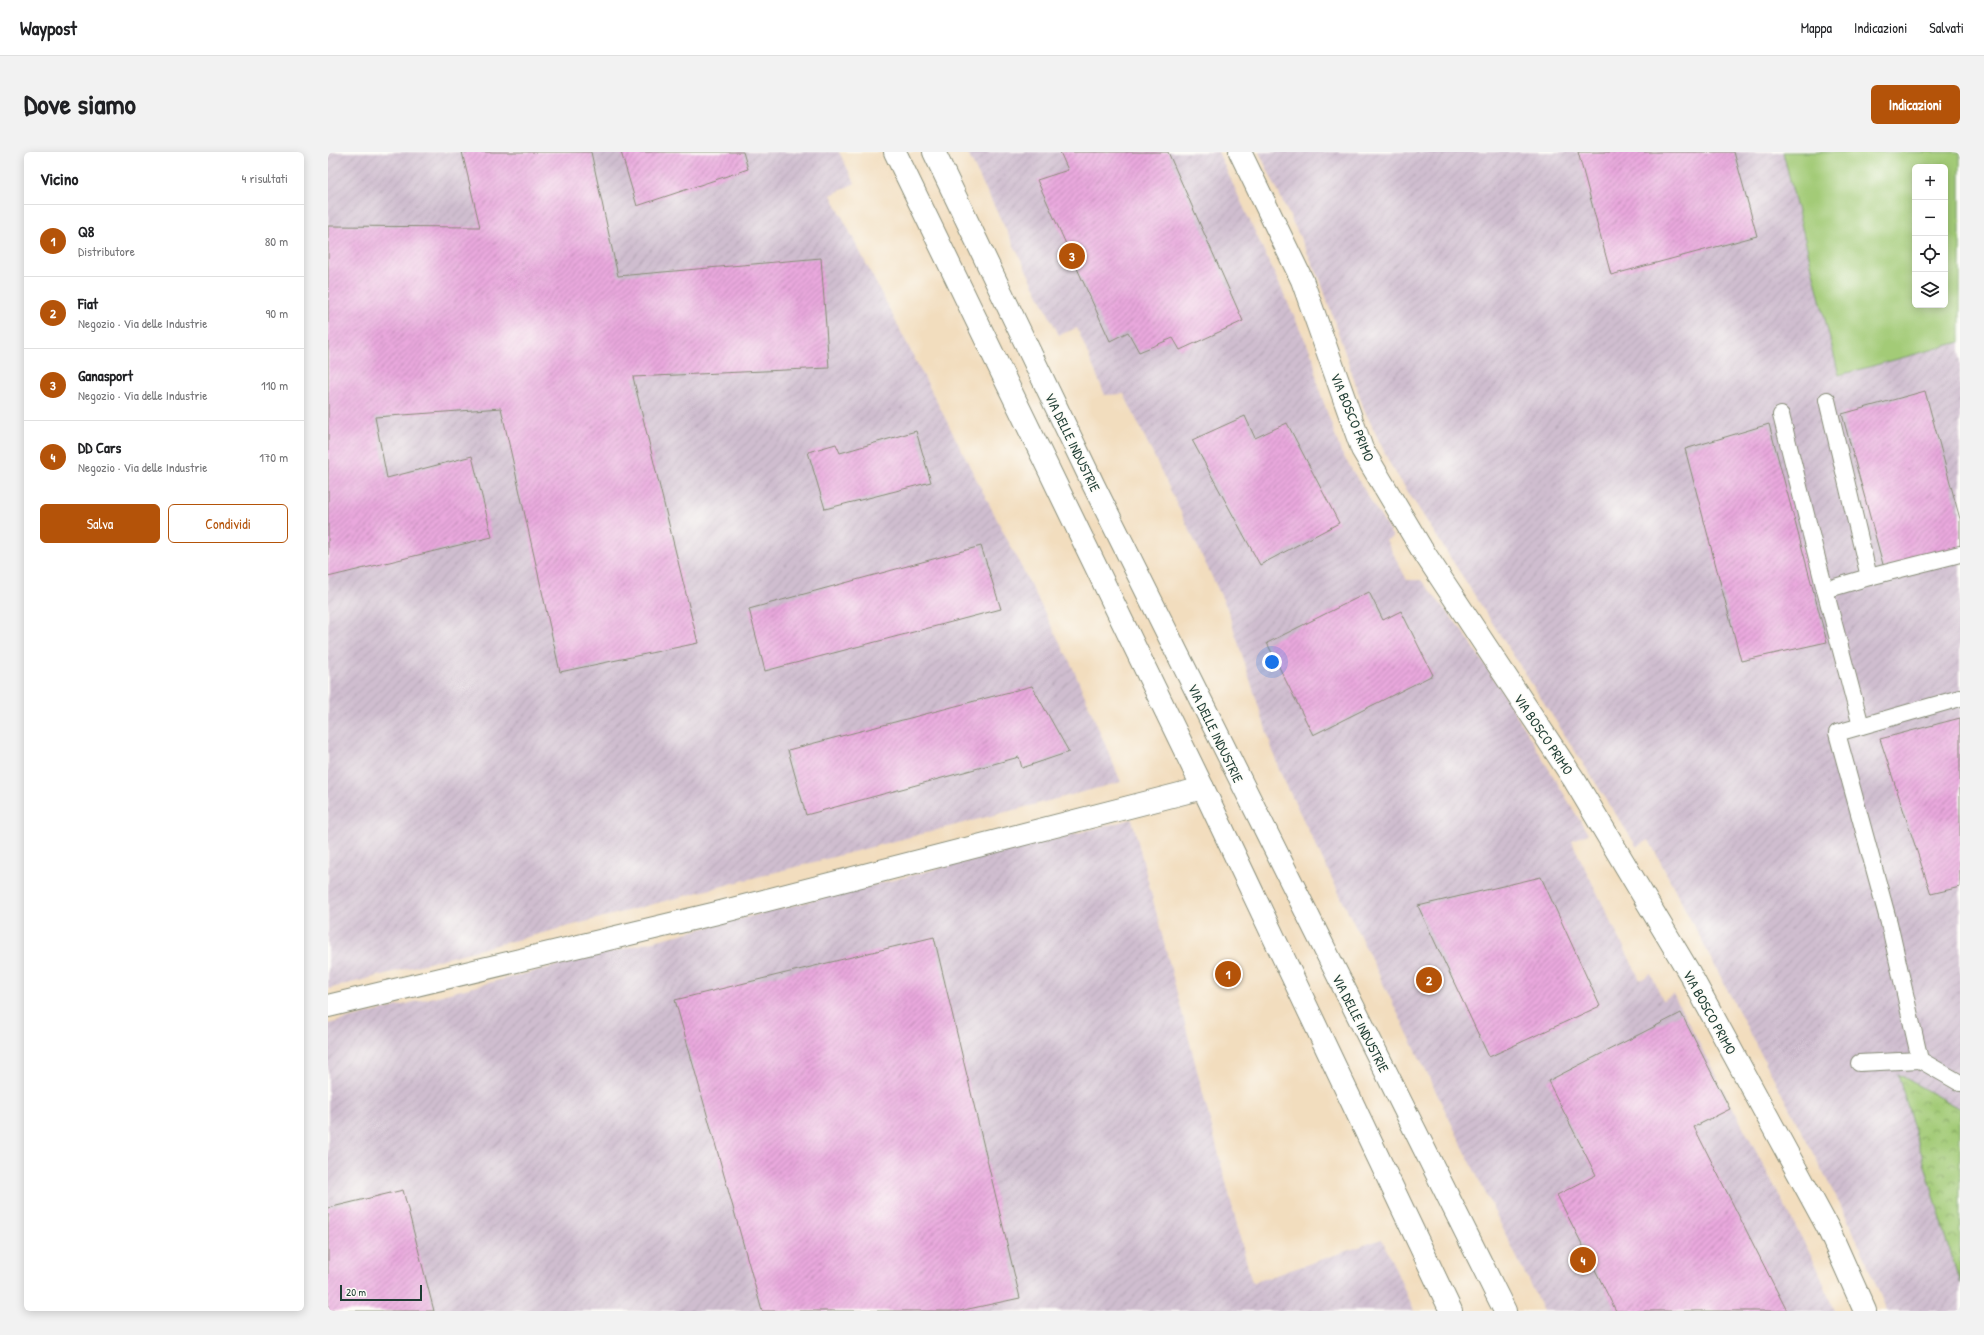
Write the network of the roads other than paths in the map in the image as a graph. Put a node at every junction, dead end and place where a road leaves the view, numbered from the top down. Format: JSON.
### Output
{"nodes":[{"id":1,"x":895,"y":152,"type":"edge"},
{"id":2,"x":934,"y":152,"type":"edge"},
{"id":3,"x":1240,"y":152,"type":"edge"},
{"id":4,"x":1826,"y":400,"type":"dead end"},
{"id":5,"x":1781,"y":414,"type":"dead end"},
{"id":6,"x":1960,"y":554,"type":"edge"},
{"id":7,"x":1869,"y":577,"type":"junction"},
{"id":8,"x":1825,"y":590,"type":"junction"},
{"id":9,"x":1960,"y":698,"type":"edge"},
{"id":10,"x":1861,"y":726,"type":"junction"},
{"id":11,"x":1203,"y":788,"type":"junction"},
{"id":12,"x":328,"y":1006,"type":"edge"},
{"id":13,"x":1920,"y":1060,"type":"junction"},
{"id":14,"x":1859,"y":1063,"type":"dead end"},
{"id":15,"x":1960,"y":1083,"type":"edge"},
{"id":16,"x":1451,"y":1311,"type":"edge"},
{"id":17,"x":1505,"y":1311,"type":"edge"},
{"id":18,"x":1865,"y":1311,"type":"edge"}],
"edges":[{"from":1,"to":11,"type":"street"},
{"from":2,"to":17,"type":"street","name":"VIA DELLE INDUSTRIE"},
{"from":3,"to":18,"type":"street","name":"VIA BOSCO PRIMO"},
{"from":4,"to":7,"type":"lane"},
{"from":5,"to":8,"type":"lane"},
{"from":6,"to":7,"type":"lane"},
{"from":7,"to":8,"type":"lane"},
{"from":8,"to":10,"type":"lane"},
{"from":9,"to":10,"type":"lane"},
{"from":10,"to":13,"type":"lane"},
{"from":11,"to":12,"type":"street"},
{"from":11,"to":16,"type":"street"},
{"from":13,"to":14,"type":"lane"},
{"from":13,"to":15,"type":"lane"}]}
